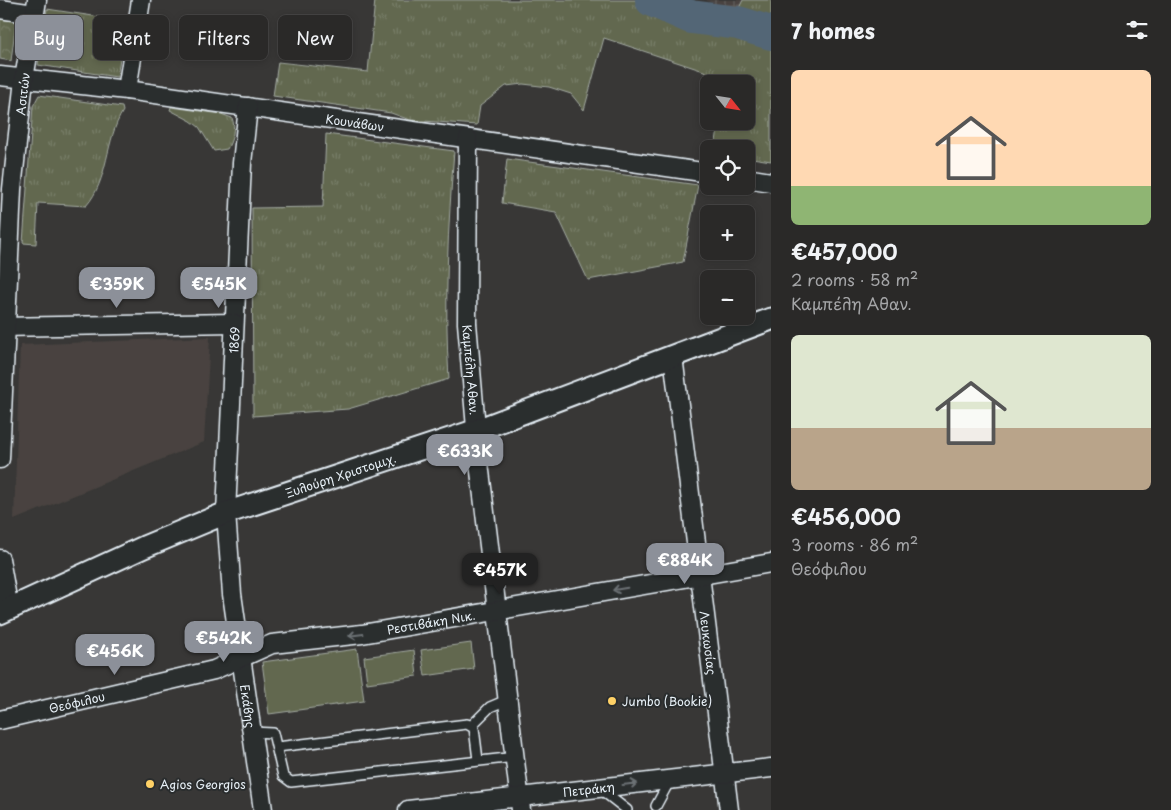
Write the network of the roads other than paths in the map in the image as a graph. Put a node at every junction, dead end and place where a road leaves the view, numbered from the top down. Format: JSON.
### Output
{"nodes":[{"id":1,"x":141,"y":0,"type":"edge"},
{"id":2,"x":36,"y":7,"type":"edge"},
{"id":3,"x":0,"y":9,"type":"edge"},
{"id":4,"x":0,"y":76,"type":"edge"},
{"id":5,"x":24,"y":78,"type":"junction"},
{"id":6,"x":127,"y":90,"type":"junction"},
{"id":7,"x":248,"y":107,"type":"junction"},
{"id":8,"x":468,"y":139,"type":"junction"},
{"id":9,"x":700,"y":172,"type":"edge"},
{"id":10,"x":755,"y":179,"type":"edge"},
{"id":11,"x":771,"y":182,"type":"edge"},
{"id":12,"x":6,"y":188,"type":"edge"},
{"id":13,"x":771,"y":319,"type":"edge"},
{"id":14,"x":234,"y":323,"type":"junction"},
{"id":15,"x":3,"y":327,"type":"edge"},
{"id":16,"x":673,"y":356,"type":"junction"},
{"id":17,"x":477,"y":430,"type":"junction"},
{"id":18,"x":0,"y":459,"type":"edge"},
{"id":19,"x":226,"y":512,"type":"junction"},
{"id":20,"x":0,"y":558,"type":"edge"},
{"id":21,"x":771,"y":563,"type":"edge"},
{"id":22,"x":700,"y":574,"type":"junction"},
{"id":23,"x":4,"y":611,"type":"edge"},
{"id":24,"x":498,"y":612,"type":"junction"},
{"id":25,"x":240,"y":658,"type":"junction"},
{"id":26,"x":510,"y":699,"type":"junction"},
{"id":27,"x":0,"y":720,"type":"edge"},
{"id":28,"x":471,"y":726,"type":"junction"},
{"id":29,"x":252,"y":732,"type":"junction"},
{"id":30,"x":277,"y":747,"type":"junction"},
{"id":31,"x":516,"y":757,"type":"junction"},
{"id":32,"x":478,"y":760,"type":"junction"},
{"id":33,"x":771,"y":768,"type":"edge"},
{"id":34,"x":724,"y":772,"type":"junction"},
{"id":35,"x":671,"y":779,"type":"junction"},
{"id":36,"x":598,"y":787,"type":"junction"},
{"id":37,"x":521,"y":804,"type":"edge"},
{"id":38,"x":656,"y":806,"type":"dead end"},
{"id":39,"x":263,"y":810,"type":"edge"},
{"id":40,"x":408,"y":810,"type":"edge"},
{"id":41,"x":627,"y":810,"type":"edge"},
{"id":42,"x":729,"y":810,"type":"edge"}],
"edges":[{"from":1,"to":6,"type":"street"},
{"from":2,"to":3,"type":"street"},
{"from":2,"to":5,"type":"street","name":"Ασιτών"},
{"from":4,"to":5,"type":"street","name":"Κουνάβων"},
{"from":5,"to":6,"type":"street","name":"Κουνάβων"},
{"from":5,"to":12,"type":"street","name":"Ασιτών"},
{"from":6,"to":7,"type":"street","name":"Κουνάβων"},
{"from":7,"to":8,"type":"street","name":"Κουνάβων"},
{"from":7,"to":14,"type":"street","name":"1869"},
{"from":8,"to":9,"type":"street","name":"Κουνάβων"},
{"from":8,"to":17,"type":"street","name":"Καμπέλη Αθαν."},
{"from":10,"to":11,"type":"street"},
{"from":12,"to":15,"type":"street","name":"Ασιτών"},
{"from":13,"to":16,"type":"street","name":"Ξυλούρη Χριστομιχ."},
{"from":14,"to":15,"type":"street"},
{"from":14,"to":19,"type":"street","name":"1869"},
{"from":15,"to":18,"type":"street","name":"Ασιτών"},
{"from":16,"to":17,"type":"street","name":"Ξυλούρη Χριστομιχ."},
{"from":16,"to":22,"type":"street","name":"Λευκωσίας"},
{"from":17,"to":19,"type":"street","name":"Ξυλούρη Χριστομιχ."},
{"from":17,"to":24,"type":"street","name":"Καμπέλη Αθαν."},
{"from":19,"to":23,"type":"street","name":"Ξυλούρη Χριστομιχ."},
{"from":19,"to":25,"type":"street","name":"Εκάβης"},
{"from":20,"to":23,"type":"street"},
{"from":21,"to":22,"type":"street","name":"Ρεστιβάκη Νικ."},
{"from":22,"to":24,"type":"street","name":"Ρεστιβάκη Νικ.","one_way":true},
{"from":22,"to":34,"type":"street","name":"Λευκωσίας"},
{"from":24,"to":25,"type":"street","name":"Ρεστιβάκη Νικ.","one_way":true},
{"from":24,"to":26,"type":"street","name":"Καμπέλη Αθαν."},
{"from":25,"to":27,"type":"street","name":"Θεόφιλου"},
{"from":25,"to":29,"type":"street","name":"Εκάβης"},
{"from":26,"to":28,"type":"lane"},
{"from":26,"to":31,"type":"street","name":"Καμπέλη Αθαν."},
{"from":28,"to":30,"type":"lane"},
{"from":28,"to":32,"type":"lane"},
{"from":29,"to":30,"type":"lane"},
{"from":29,"to":39,"type":"street","name":"Εκάβης"},
{"from":30,"to":32,"type":"lane"},
{"from":31,"to":32,"type":"lane"},
{"from":31,"to":37,"type":"street","name":"Καμπέλη Αθαν."},
{"from":33,"to":34,"type":"street","name":"Πετράκη"},
{"from":34,"to":35,"type":"street","name":"Πετράκη"},
{"from":34,"to":42,"type":"street","name":"Λευκωσίας"},
{"from":36,"to":35,"type":"street","name":"Πετράκη","one_way":true},
{"from":35,"to":38,"type":"lane"},
{"from":36,"to":37,"type":"street","name":"Πετράκη"},
{"from":36,"to":41,"type":"lane"},
{"from":37,"to":40,"type":"street","name":"Πετράκη"}]}
